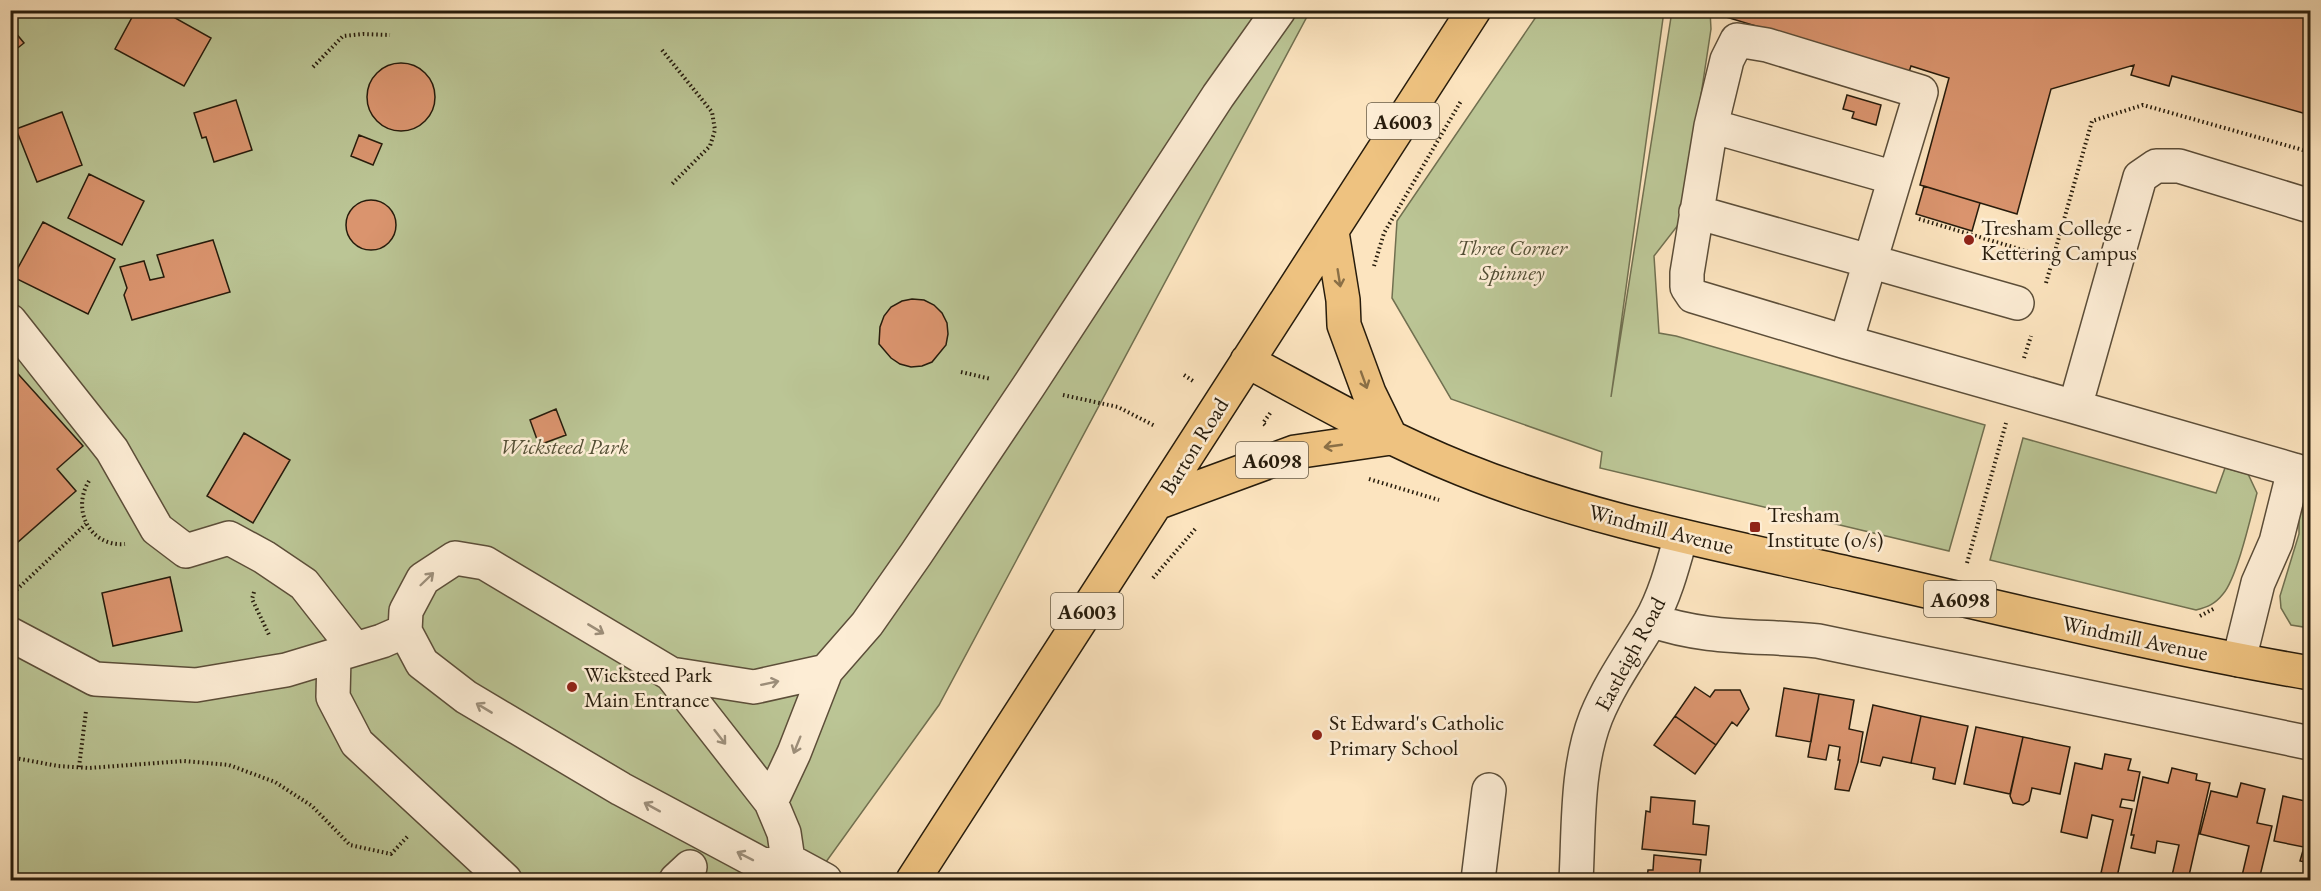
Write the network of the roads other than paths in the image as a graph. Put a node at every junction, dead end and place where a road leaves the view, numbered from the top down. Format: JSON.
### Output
{"nodes":[{"id":1,"x":1279,"y":10,"type":"edge"},
{"id":2,"x":1474,"y":10,"type":"edge"},
{"id":3,"x":1253,"y":24,"type":"edge"},
{"id":4,"x":1711,"y":126,"type":"junction"},
{"id":5,"x":1895,"y":177,"type":"junction"},
{"id":6,"x":2310,"y":206,"type":"edge"},
{"id":7,"x":1696,"y":212,"type":"junction"},
{"id":8,"x":1332,"y":232,"type":"junction"},
{"id":9,"x":1871,"y":261,"type":"junction"},
{"id":10,"x":2018,"y":303,"type":"dead end"},
{"id":11,"x":10,"y":321,"type":"edge"},
{"id":12,"x":1846,"y":342,"type":"junction"},
{"id":13,"x":1247,"y":361,"type":"junction"},
{"id":14,"x":2075,"y":407,"type":"junction"},
{"id":15,"x":1391,"y":438,"type":"junction"},
{"id":16,"x":2302,"y":473,"type":"edge"},
{"id":17,"x":1159,"y":502,"type":"junction"},
{"id":18,"x":1681,"y":536,"type":"junction"},
{"id":19,"x":1651,"y":620,"type":"junction"},
{"id":20,"x":405,"y":631,"type":"junction"},
{"id":21,"x":10,"y":634,"type":"edge"},
{"id":22,"x":345,"y":652,"type":"junction"},
{"id":23,"x":2239,"y":660,"type":"junction"},
{"id":24,"x":826,"y":671,"type":"junction"},
{"id":25,"x":2310,"y":673,"type":"edge"},
{"id":26,"x":671,"y":674,"type":"junction"},
{"id":27,"x":2310,"y":743,"type":"edge"},
{"id":28,"x":1490,"y":790,"type":"dead end"},
{"id":29,"x":771,"y":802,"type":"junction"},
{"id":30,"x":788,"y":860,"type":"junction"},
{"id":31,"x":505,"y":880,"type":"edge"},
{"id":32,"x":825,"y":880,"type":"edge"},
{"id":33,"x":913,"y":880,"type":"edge"},
{"id":34,"x":1478,"y":880,"type":"edge"},
{"id":35,"x":1576,"y":880,"type":"edge"}],
"edges":[{"from":1,"to":3,"type":"street"},
{"from":2,"to":8,"type":"main road","name":"Barton Road","number":"A6003"},
{"from":3,"to":24,"type":"street"},
{"from":4,"to":5,"type":"street"},
{"from":4,"to":5,"type":"street"},
{"from":4,"to":7,"type":"street"},
{"from":5,"to":9,"type":"street"},
{"from":6,"to":14,"type":"street"},
{"from":7,"to":9,"type":"street"},
{"from":7,"to":12,"type":"street"},
{"from":8,"to":13,"type":"main road","name":"Barton Road","number":"A6003"},
{"from":8,"to":15,"type":"main road","one_way":true},
{"from":9,"to":10,"type":"street"},
{"from":9,"to":12,"type":"street"},
{"from":11,"to":22,"type":"street"},
{"from":12,"to":14,"type":"street"},
{"from":13,"to":15,"type":"main road","name":"Windmill Avenue","number":"A6098"},
{"from":13,"to":17,"type":"main road","name":"Barton Road","number":"A6003"},
{"from":14,"to":16,"type":"street"},
{"from":15,"to":17,"type":"main road","number":"A6098","one_way":true},
{"from":15,"to":18,"type":"main road","name":"Windmill Avenue","number":"A6098"},
{"from":16,"to":23,"type":"street"},
{"from":17,"to":33,"type":"main road","name":"Barton Road","number":"A6003"},
{"from":18,"to":19,"type":"street","name":"Eastleigh Road"},
{"from":18,"to":23,"type":"main road","name":"Windmill Avenue","number":"A6098"},
{"from":19,"to":27,"type":"street"},
{"from":19,"to":35,"type":"street","name":"Eastleigh Road"},
{"from":20,"to":22,"type":"street"},
{"from":20,"to":26,"type":"street","one_way":true},
{"from":30,"to":20,"type":"street","one_way":true},
{"from":21,"to":22,"type":"street"},
{"from":22,"to":31,"type":"street"},
{"from":23,"to":25,"type":"main road","name":"Windmill Avenue","number":"A6098"},
{"from":26,"to":24,"type":"street","one_way":true},
{"from":24,"to":29,"type":"street","one_way":true},
{"from":26,"to":29,"type":"street","one_way":true},
{"from":28,"to":34,"type":"street"},
{"from":29,"to":30,"type":"street"},
{"from":30,"to":32,"type":"street"}]}
